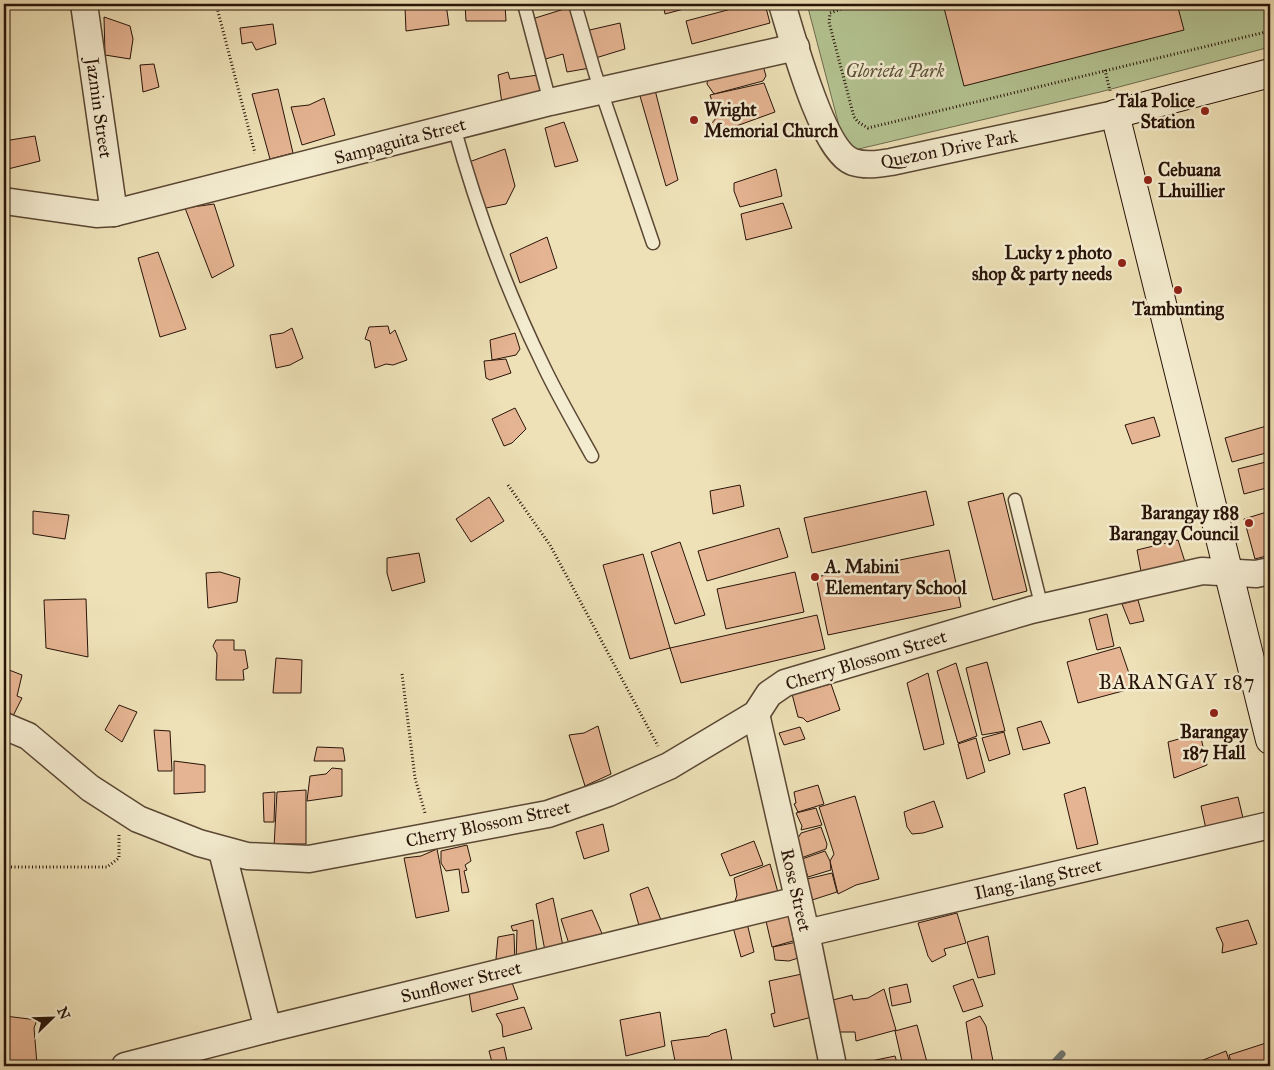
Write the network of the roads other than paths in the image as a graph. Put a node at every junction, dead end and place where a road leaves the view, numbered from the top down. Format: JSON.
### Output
{"nodes":[{"id":1,"x":84,"y":4,"type":"edge"},
{"id":2,"x":524,"y":4,"type":"edge"},
{"id":3,"x":575,"y":4,"type":"edge"},
{"id":4,"x":782,"y":4,"type":"edge"},
{"id":5,"x":796,"y":47,"type":"junction"},
{"id":6,"x":1270,"y":73,"type":"edge"},
{"id":7,"x":601,"y":91,"type":"junction"},
{"id":8,"x":550,"y":102,"type":"junction"},
{"id":9,"x":1113,"y":104,"type":"junction"},
{"id":10,"x":454,"y":127,"type":"junction"},
{"id":11,"x":4,"y":201,"type":"edge"},
{"id":12,"x":114,"y":213,"type":"junction"},
{"id":13,"x":653,"y":243,"type":"dead end"},
{"id":14,"x":592,"y":456,"type":"dead end"},
{"id":15,"x":1015,"y":500,"type":"dead end"},
{"id":16,"x":1270,"y":571,"type":"edge"},
{"id":17,"x":1228,"y":573,"type":"junction"},
{"id":18,"x":1042,"y":608,"type":"junction"},
{"id":19,"x":1264,"y":697,"type":"edge"},
{"id":20,"x":756,"y":714,"type":"junction"},
{"id":21,"x":4,"y":726,"type":"edge"},
{"id":22,"x":1270,"y":740,"type":"edge"},
{"id":23,"x":1270,"y":825,"type":"edge"},
{"id":24,"x":222,"y":850,"type":"junction"},
{"id":25,"x":798,"y":900,"type":"junction"},
{"id":26,"x":806,"y":933,"type":"junction"},
{"id":27,"x":268,"y":1028,"type":"junction"},
{"id":28,"x":142,"y":1064,"type":"edge"},
{"id":29,"x":833,"y":1066,"type":"edge"}],
"edges":[{"from":1,"to":12,"type":"street","name":"Jazmin Street"},
{"from":2,"to":8,"type":"lane"},
{"from":3,"to":7,"type":"lane"},
{"from":4,"to":5,"type":"street"},
{"from":5,"to":7,"type":"street","name":"Sampaguita Street"},
{"from":5,"to":9,"type":"street","name":"Quezon Drive Park"},
{"from":6,"to":9,"type":"main road"},
{"from":7,"to":8,"type":"street","name":"Sampaguita Street"},
{"from":7,"to":13,"type":"lane"},
{"from":8,"to":10,"type":"street","name":"Sampaguita Street"},
{"from":9,"to":17,"type":"main road"},
{"from":10,"to":12,"type":"street","name":"Sampaguita Street"},
{"from":10,"to":14,"type":"lane"},
{"from":11,"to":12,"type":"street","name":"Sampaguita Street"},
{"from":15,"to":18,"type":"lane"},
{"from":16,"to":17,"type":"street","name":"Cherry Blossom Street"},
{"from":17,"to":18,"type":"street","name":"Cherry Blossom Street"},
{"from":17,"to":19,"type":"main road"},
{"from":18,"to":20,"type":"street","name":"Cherry Blossom Street"},
{"from":19,"to":22,"type":"main road"},
{"from":20,"to":24,"type":"street","name":"Cherry Blossom Street"},
{"from":20,"to":25,"type":"street","name":"Rose Street"},
{"from":21,"to":24,"type":"street","name":"Cherry Blossom Street"},
{"from":23,"to":26,"type":"street","name":"Ilang-ilang Street"},
{"from":24,"to":27,"type":"street"},
{"from":25,"to":26,"type":"street","name":"Rose Street"},
{"from":25,"to":27,"type":"street","name":"Sunflower Street"},
{"from":26,"to":29,"type":"street","name":"Rose Street"},
{"from":27,"to":28,"type":"street","name":"Sunflower Street"}]}
